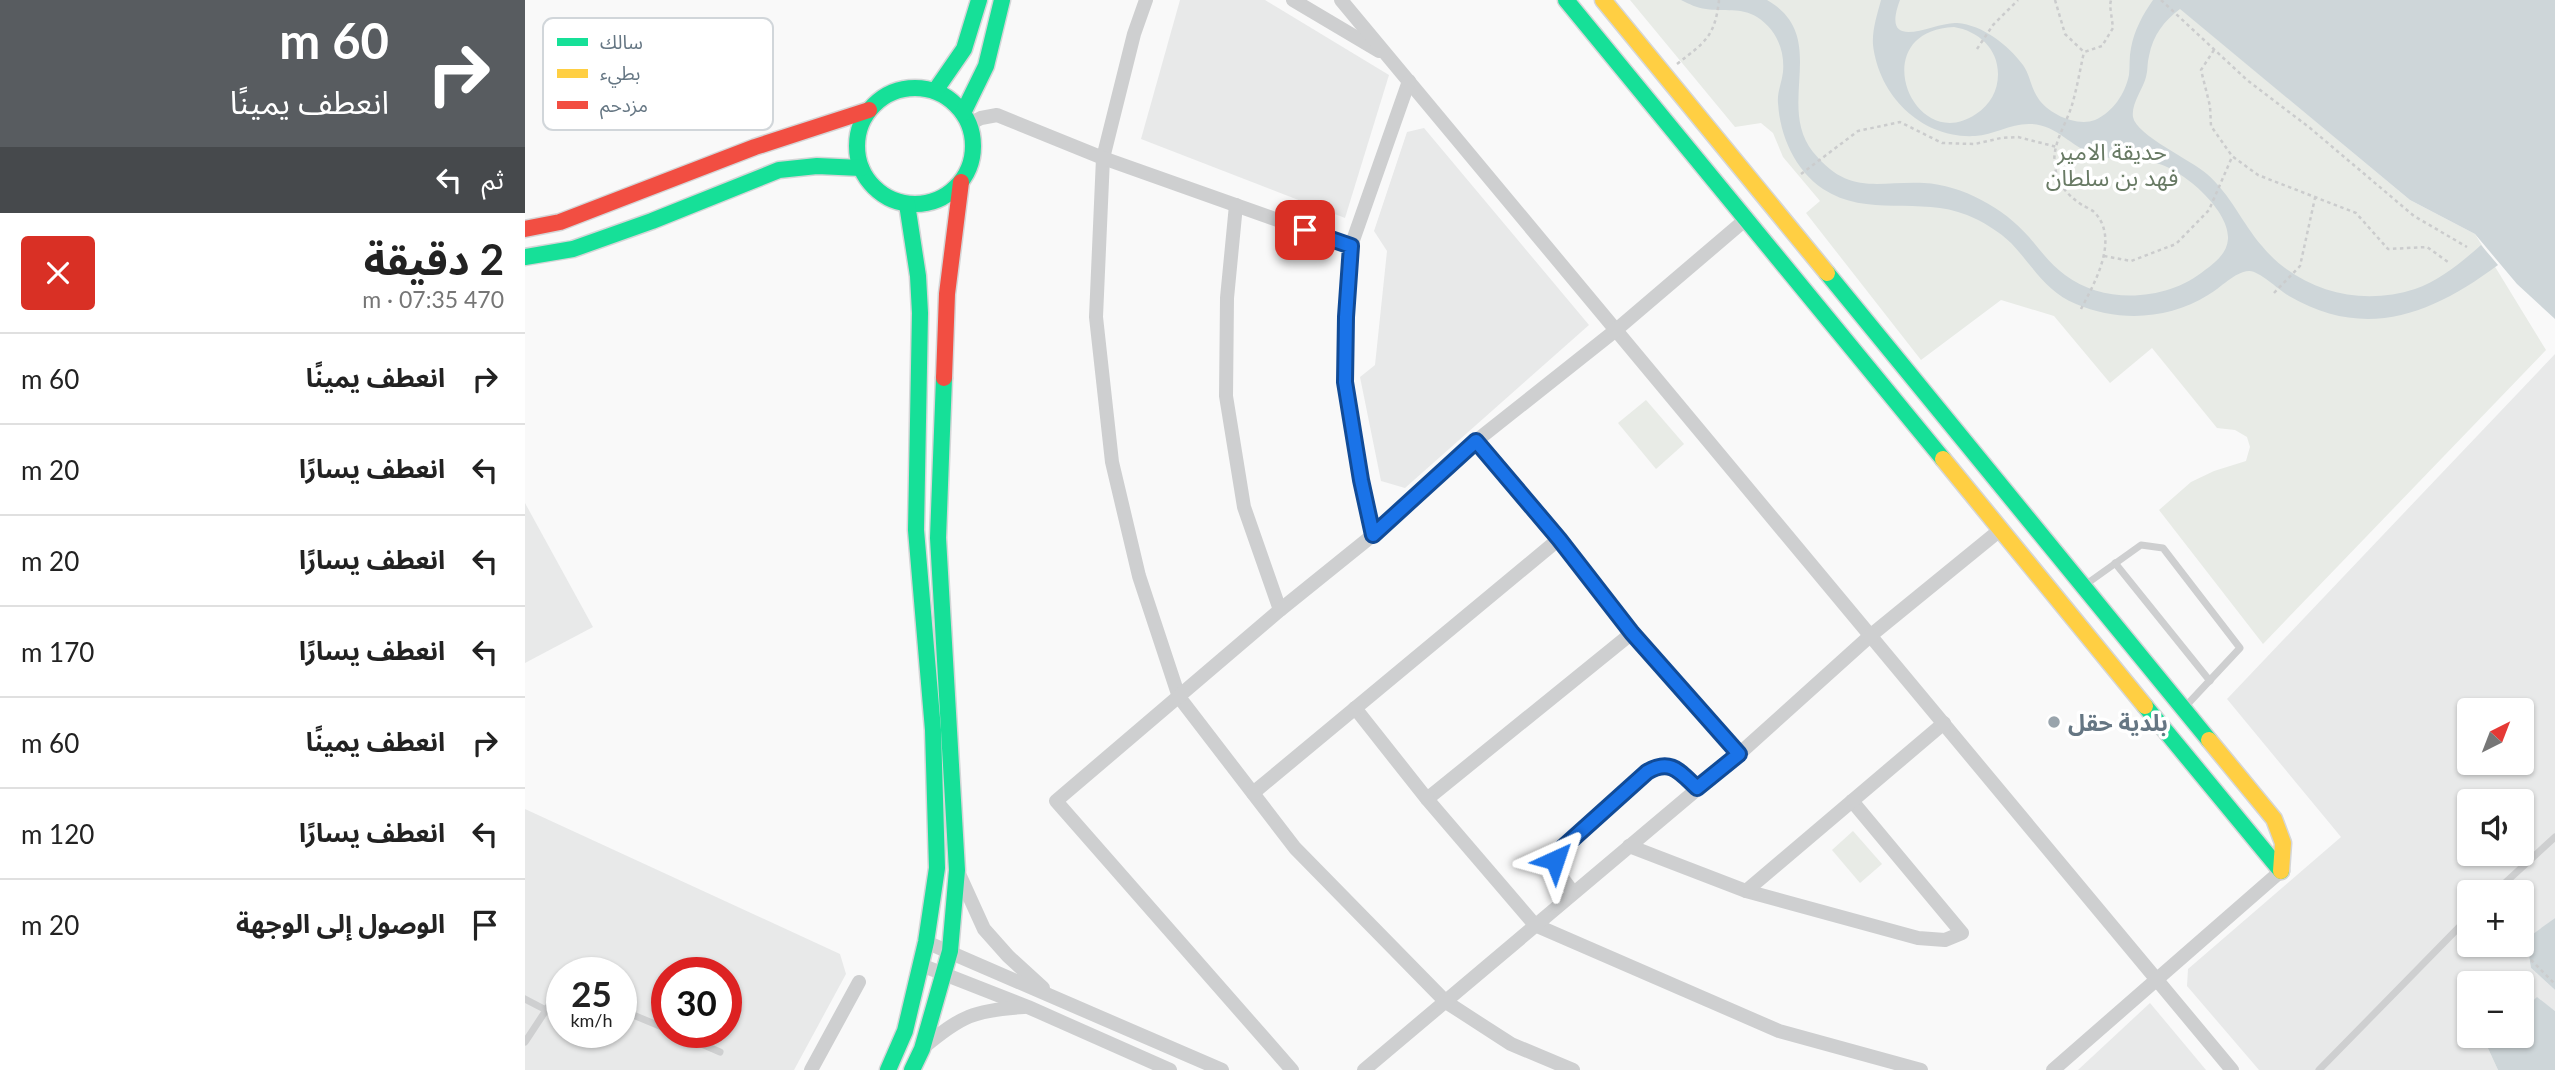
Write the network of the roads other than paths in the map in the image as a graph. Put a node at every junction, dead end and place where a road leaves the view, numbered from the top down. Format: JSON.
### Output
{"nodes":[{"id":1,"x":979,"y":0,"type":"edge"},
{"id":2,"x":1002,"y":0,"type":"edge"},
{"id":3,"x":1146,"y":0,"type":"edge"},
{"id":4,"x":1293,"y":0,"type":"edge"},
{"id":5,"x":1341,"y":0,"type":"edge"},
{"id":6,"x":1566,"y":0,"type":"edge"},
{"id":7,"x":1603,"y":0,"type":"edge"},
{"id":8,"x":1388,"y":57,"type":"junction"},
{"id":9,"x":1409,"y":81,"type":"junction"},
{"id":10,"x":935,"y":91,"type":"junction"},
{"id":11,"x":869,"y":110,"type":"junction"},
{"id":12,"x":966,"y":119,"type":"junction"},
{"id":13,"x":1103,"y":158,"type":"junction"},
{"id":14,"x":861,"y":168,"type":"junction"},
{"id":15,"x":961,"y":182,"type":"junction"},
{"id":16,"x":907,"y":204,"type":"junction"},
{"id":17,"x":1236,"y":205,"type":"junction"},
{"id":18,"x":1745,"y":220,"type":"junction"},
{"id":19,"x":525,"y":229,"type":"edge"},
{"id":20,"x":1351,"y":246,"type":"junction"},
{"id":21,"x":525,"y":257,"type":"edge"},
{"id":22,"x":1616,"y":330,"type":"junction"},
{"id":23,"x":1476,"y":441,"type":"junction"},
{"id":24,"x":2000,"y":530,"type":"junction"},
{"id":25,"x":1373,"y":535,"type":"junction"},
{"id":26,"x":1559,"y":539,"type":"junction"},
{"id":27,"x":2115,"y":563,"type":"junction"},
{"id":28,"x":2083,"y":586,"type":"junction"},
{"id":29,"x":1280,"y":610,"type":"junction"},
{"id":30,"x":1632,"y":633,"type":"junction"},
{"id":31,"x":1871,"y":636,"type":"junction"},
{"id":32,"x":2210,"y":681,"type":"junction"},
{"id":33,"x":2168,"y":690,"type":"junction"},
{"id":34,"x":1179,"y":697,"type":"junction"},
{"id":35,"x":1355,"y":708,"type":"junction"},
{"id":36,"x":2147,"y":708,"type":"junction"},
{"id":37,"x":2183,"y":708,"type":"junction"},
{"id":38,"x":1944,"y":723,"type":"junction"},
{"id":39,"x":1739,"y":754,"type":"junction"},
{"id":40,"x":1697,"y":788,"type":"junction"},
{"id":41,"x":1253,"y":793,"type":"junction"},
{"id":42,"x":1427,"y":799,"type":"junction"},
{"id":43,"x":1852,"y":801,"type":"junction"},
{"id":44,"x":2278,"y":829,"type":"junction"},
{"id":45,"x":2555,"y":836,"type":"edge"},
{"id":46,"x":2259,"y":843,"type":"junction"},
{"id":47,"x":1629,"y":846,"type":"junction"},
{"id":48,"x":957,"y":870,"type":"junction"},
{"id":49,"x":2281,"y":871,"type":"junction"},
{"id":50,"x":2508,"y":880,"type":"edge"},
{"id":51,"x":1746,"y":891,"type":"junction"},
{"id":52,"x":1573,"y":892,"type":"junction"},
{"id":53,"x":1535,"y":925,"type":"junction"},
{"id":54,"x":2457,"y":929,"type":"edge"},
{"id":55,"x":926,"y":942,"type":"junction"},
{"id":56,"x":950,"y":951,"type":"junction"},
{"id":57,"x":970,"y":960,"type":"junction"},
{"id":58,"x":921,"y":965,"type":"junction"},
{"id":59,"x":943,"y":974,"type":"junction"},
{"id":60,"x":2157,"y":980,"type":"junction"},
{"id":61,"x":962,"y":981,"type":"junction"},
{"id":62,"x":859,"y":982,"type":"dead end"},
{"id":63,"x":1052,"y":996,"type":"junction"},
{"id":64,"x":525,"y":999,"type":"edge"},
{"id":65,"x":1446,"y":1002,"type":"junction"},
{"id":66,"x":1028,"y":1007,"type":"junction"},
{"id":67,"x":546,"y":1010,"type":"joint"},
{"id":68,"x":525,"y":1042,"type":"edge"},
{"id":69,"x":711,"y":1048,"type":"edge"},
{"id":70,"x":922,"y":1049,"type":"junction"},
{"id":71,"x":720,"y":1052,"type":"dead end"},
{"id":72,"x":811,"y":1070,"type":"edge"},
{"id":73,"x":888,"y":1070,"type":"edge"},
{"id":74,"x":912,"y":1070,"type":"edge"},
{"id":75,"x":1170,"y":1070,"type":"edge"},
{"id":76,"x":1222,"y":1070,"type":"edge"},
{"id":77,"x":1292,"y":1070,"type":"edge"},
{"id":78,"x":1364,"y":1070,"type":"edge"},
{"id":79,"x":1573,"y":1070,"type":"edge"},
{"id":80,"x":1921,"y":1070,"type":"edge"},
{"id":81,"x":2053,"y":1070,"type":"edge"},
{"id":82,"x":2232,"y":1070,"type":"edge"},
{"id":83,"x":2319,"y":1070,"type":"edge"}],
"edges":[{"from":1,"to":10,"type":"street"},
{"from":2,"to":12,"type":"street"},
{"from":3,"to":13,"type":"street"},
{"from":4,"to":8,"type":"street"},
{"from":5,"to":8,"type":"street"},
{"from":6,"to":18,"type":"street"},
{"from":7,"to":28,"type":"street"},
{"from":8,"to":9,"type":"street"},
{"from":9,"to":20,"type":"street"},
{"from":9,"to":22,"type":"street"},
{"from":10,"to":11,"type":"street"},
{"from":10,"to":12,"type":"street"},
{"from":11,"to":14,"type":"street"},
{"from":11,"to":19,"type":"street"},
{"from":12,"to":13,"type":"street"},
{"from":12,"to":15,"type":"street"},
{"from":13,"to":17,"type":"street"},
{"from":13,"to":34,"type":"street"},
{"from":14,"to":16,"type":"street"},
{"from":14,"to":21,"type":"street"},
{"from":15,"to":16,"type":"street"},
{"from":15,"to":48,"type":"street"},
{"from":16,"to":55,"type":"street"},
{"from":17,"to":20,"type":"street"},
{"from":17,"to":29,"type":"street"},
{"from":18,"to":22,"type":"street"},
{"from":18,"to":24,"type":"street"},
{"from":20,"to":25,"type":"street"},
{"from":22,"to":23,"type":"street"},
{"from":22,"to":31,"type":"street"},
{"from":23,"to":25,"type":"street"},
{"from":23,"to":26,"type":"street"},
{"from":24,"to":31,"type":"street"},
{"from":24,"to":36,"type":"street"},
{"from":25,"to":29,"type":"street"},
{"from":26,"to":30,"type":"street"},
{"from":26,"to":35,"type":"street"},
{"from":27,"to":28,"type":"lane"},
{"from":27,"to":32,"type":"lane"},
{"from":27,"to":32,"type":"lane"},
{"from":28,"to":33,"type":"street"},
{"from":29,"to":34,"type":"street"},
{"from":30,"to":39,"type":"street"},
{"from":30,"to":42,"type":"street"},
{"from":31,"to":38,"type":"street"},
{"from":31,"to":39,"type":"street"},
{"from":32,"to":37,"type":"lane"},
{"from":33,"to":36,"type":"street"},
{"from":33,"to":37,"type":"street"},
{"from":34,"to":41,"type":"street"},
{"from":34,"to":77,"type":"street"},
{"from":35,"to":41,"type":"street"},
{"from":35,"to":42,"type":"street"},
{"from":36,"to":46,"type":"street"},
{"from":37,"to":44,"type":"street"},
{"from":38,"to":43,"type":"street"},
{"from":38,"to":60,"type":"street"},
{"from":39,"to":40,"type":"street"},
{"from":40,"to":47,"type":"street"},
{"from":40,"to":52,"type":"street"},
{"from":41,"to":65,"type":"street"},
{"from":42,"to":53,"type":"street"},
{"from":43,"to":51,"type":"street"},
{"from":43,"to":51,"type":"street"},
{"from":44,"to":46,"type":"street"},
{"from":44,"to":49,"type":"street"},
{"from":45,"to":50,"type":"lane"},
{"from":46,"to":49,"type":"street"},
{"from":47,"to":51,"type":"street"},
{"from":47,"to":52,"type":"street"},
{"from":48,"to":56,"type":"street"},
{"from":48,"to":63,"type":"street"},
{"from":49,"to":60,"type":"street"},
{"from":52,"to":53,"type":"street"},
{"from":53,"to":65,"type":"street"},
{"from":53,"to":80,"type":"street"},
{"from":54,"to":83,"type":"lane"},
{"from":55,"to":56,"type":"street"},
{"from":55,"to":58,"type":"street"},
{"from":56,"to":57,"type":"street"},
{"from":56,"to":59,"type":"street"},
{"from":57,"to":61,"type":"street"},
{"from":57,"to":63,"type":"street"},
{"from":58,"to":59,"type":"street"},
{"from":58,"to":73,"type":"street"},
{"from":59,"to":61,"type":"street"},
{"from":59,"to":70,"type":"street"},
{"from":60,"to":81,"type":"street"},
{"from":60,"to":82,"type":"street"},
{"from":61,"to":66,"type":"street"},
{"from":62,"to":72,"type":"street"},
{"from":63,"to":76,"type":"street"},
{"from":64,"to":67,"type":"lane"},
{"from":65,"to":78,"type":"street"},
{"from":65,"to":79,"type":"street"},
{"from":66,"to":70,"type":"street"},
{"from":66,"to":75,"type":"street"},
{"from":67,"to":68,"type":"lane"},
{"from":69,"to":71,"type":"lane"},
{"from":70,"to":74,"type":"street"}]}
